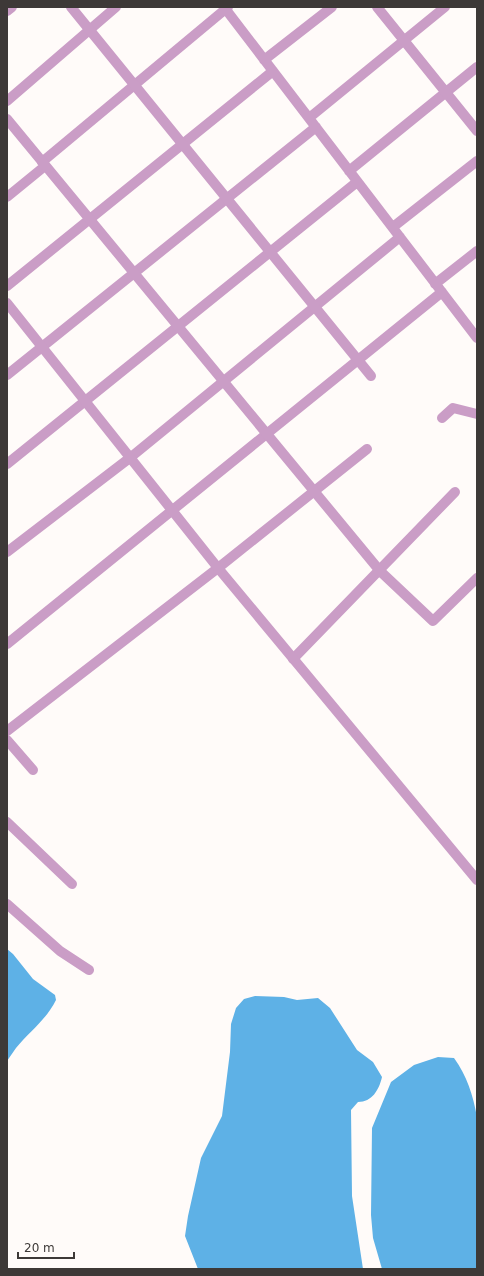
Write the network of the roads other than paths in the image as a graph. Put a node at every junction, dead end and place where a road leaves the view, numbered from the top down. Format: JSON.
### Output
{"nodes":[{"id":1,"x":12,"y":7,"type":"edge"},
{"id":2,"x":71,"y":7,"type":"edge"},
{"id":3,"x":116,"y":7,"type":"edge"},
{"id":4,"x":332,"y":7,"type":"edge"},
{"id":5,"x":378,"y":7,"type":"edge"},
{"id":6,"x":445,"y":7,"type":"edge"},
{"id":7,"x":226,"y":8,"type":"edge"},
{"id":8,"x":7,"y":12,"type":"edge"},
{"id":9,"x":90,"y":30,"type":"junction"},
{"id":10,"x":404,"y":40,"type":"junction"},
{"id":11,"x":264,"y":60,"type":"junction"},
{"id":12,"x":477,"y":67,"type":"edge"},
{"id":13,"x":273,"y":72,"type":"junction"},
{"id":14,"x":134,"y":85,"type":"junction"},
{"id":15,"x":446,"y":93,"type":"junction"},
{"id":16,"x":7,"y":101,"type":"edge"},
{"id":17,"x":309,"y":118,"type":"junction"},
{"id":18,"x":7,"y":119,"type":"edge"},
{"id":19,"x":316,"y":128,"type":"junction"},
{"id":20,"x":477,"y":130,"type":"edge"},
{"id":21,"x":182,"y":144,"type":"junction"},
{"id":22,"x":477,"y":161,"type":"edge"},
{"id":23,"x":44,"y":164,"type":"junction"},
{"id":24,"x":349,"y":171,"type":"junction"},
{"id":25,"x":357,"y":182,"type":"junction"},
{"id":26,"x":7,"y":197,"type":"edge"},
{"id":27,"x":228,"y":200,"type":"junction"},
{"id":28,"x":89,"y":219,"type":"junction"},
{"id":29,"x":393,"y":227,"type":"junction"},
{"id":30,"x":400,"y":237,"type":"junction"},
{"id":31,"x":477,"y":251,"type":"edge"},
{"id":32,"x":271,"y":252,"type":"junction"},
{"id":33,"x":134,"y":274,"type":"junction"},
{"id":34,"x":7,"y":286,"type":"edge"},
{"id":35,"x":438,"y":288,"type":"junction"},
{"id":36,"x":7,"y":303,"type":"edge"},
{"id":37,"x":315,"y":307,"type":"junction"},
{"id":38,"x":178,"y":328,"type":"junction"},
{"id":39,"x":477,"y":338,"type":"edge"},
{"id":40,"x":43,"y":346,"type":"junction"},
{"id":41,"x":358,"y":360,"type":"junction"},
{"id":42,"x":7,"y":375,"type":"edge"},
{"id":43,"x":371,"y":376,"type":"dead end"},
{"id":44,"x":223,"y":382,"type":"junction"},
{"id":45,"x":87,"y":402,"type":"junction"},
{"id":46,"x":477,"y":414,"type":"edge"},
{"id":47,"x":442,"y":418,"type":"dead end"},
{"id":48,"x":266,"y":434,"type":"junction"},
{"id":49,"x":367,"y":449,"type":"dead end"},
{"id":50,"x":131,"y":457,"type":"junction"},
{"id":51,"x":7,"y":464,"type":"edge"},
{"id":52,"x":313,"y":492,"type":"junction"},
{"id":53,"x":455,"y":492,"type":"dead end"},
{"id":54,"x":173,"y":510,"type":"junction"},
{"id":55,"x":7,"y":552,"type":"edge"},
{"id":56,"x":218,"y":568,"type":"junction"},
{"id":57,"x":380,"y":571,"type":"junction"},
{"id":58,"x":477,"y":578,"type":"edge"},
{"id":59,"x":7,"y":644,"type":"edge"},
{"id":60,"x":293,"y":659,"type":"junction"},
{"id":61,"x":7,"y":731,"type":"edge"},
{"id":62,"x":7,"y":740,"type":"edge"},
{"id":63,"x":33,"y":770,"type":"dead end"},
{"id":64,"x":7,"y":822,"type":"edge"},
{"id":65,"x":477,"y":880,"type":"edge"},
{"id":66,"x":72,"y":884,"type":"dead end"},
{"id":67,"x":7,"y":904,"type":"edge"},
{"id":68,"x":89,"y":970,"type":"dead end"}],
"edges":[{"from":1,"to":8,"type":"street"},
{"from":2,"to":9,"type":"street"},
{"from":3,"to":9,"type":"street"},
{"from":4,"to":11,"type":"street"},
{"from":5,"to":10,"type":"street"},
{"from":6,"to":10,"type":"street"},
{"from":7,"to":11,"type":"street"},
{"from":7,"to":14,"type":"street"},
{"from":9,"to":14,"type":"street"},
{"from":9,"to":16,"type":"street"},
{"from":10,"to":15,"type":"street"},
{"from":10,"to":17,"type":"street"},
{"from":11,"to":13,"type":"street"},
{"from":12,"to":15,"type":"street"},
{"from":13,"to":17,"type":"street"},
{"from":13,"to":21,"type":"street"},
{"from":14,"to":21,"type":"street"},
{"from":14,"to":23,"type":"street"},
{"from":15,"to":20,"type":"street"},
{"from":15,"to":24,"type":"street"},
{"from":17,"to":19,"type":"street"},
{"from":18,"to":23,"type":"street"},
{"from":19,"to":24,"type":"street"},
{"from":19,"to":27,"type":"street"},
{"from":21,"to":27,"type":"street"},
{"from":21,"to":28,"type":"street"},
{"from":22,"to":29,"type":"street"},
{"from":23,"to":26,"type":"street"},
{"from":23,"to":28,"type":"street"},
{"from":24,"to":25,"type":"street"},
{"from":25,"to":29,"type":"street"},
{"from":25,"to":32,"type":"street"},
{"from":27,"to":32,"type":"street"},
{"from":27,"to":33,"type":"street"},
{"from":28,"to":33,"type":"street"},
{"from":28,"to":34,"type":"street"},
{"from":29,"to":30,"type":"street"},
{"from":30,"to":35,"type":"street"},
{"from":30,"to":37,"type":"street"},
{"from":31,"to":35,"type":"street"},
{"from":32,"to":37,"type":"street"},
{"from":32,"to":38,"type":"street"},
{"from":33,"to":38,"type":"street"},
{"from":33,"to":40,"type":"street"},
{"from":35,"to":39,"type":"street"},
{"from":35,"to":41,"type":"street"},
{"from":36,"to":40,"type":"street"},
{"from":37,"to":41,"type":"street"},
{"from":37,"to":44,"type":"street"},
{"from":38,"to":44,"type":"street"},
{"from":38,"to":45,"type":"street"},
{"from":40,"to":42,"type":"street"},
{"from":40,"to":45,"type":"street"},
{"from":41,"to":43,"type":"street"},
{"from":41,"to":48,"type":"street"},
{"from":44,"to":48,"type":"street"},
{"from":44,"to":50,"type":"street"},
{"from":45,"to":50,"type":"street"},
{"from":45,"to":51,"type":"street"},
{"from":46,"to":47,"type":"street"},
{"from":48,"to":52,"type":"street"},
{"from":48,"to":54,"type":"street"},
{"from":49,"to":52,"type":"street"},
{"from":50,"to":54,"type":"street"},
{"from":50,"to":55,"type":"street"},
{"from":52,"to":56,"type":"street"},
{"from":52,"to":57,"type":"street"},
{"from":53,"to":57,"type":"street"},
{"from":54,"to":56,"type":"street"},
{"from":54,"to":59,"type":"street"},
{"from":56,"to":60,"type":"street"},
{"from":56,"to":61,"type":"street"},
{"from":57,"to":58,"type":"street"},
{"from":57,"to":60,"type":"street"},
{"from":60,"to":65,"type":"street"},
{"from":62,"to":63,"type":"street"},
{"from":64,"to":66,"type":"street"},
{"from":67,"to":68,"type":"street"}]}
